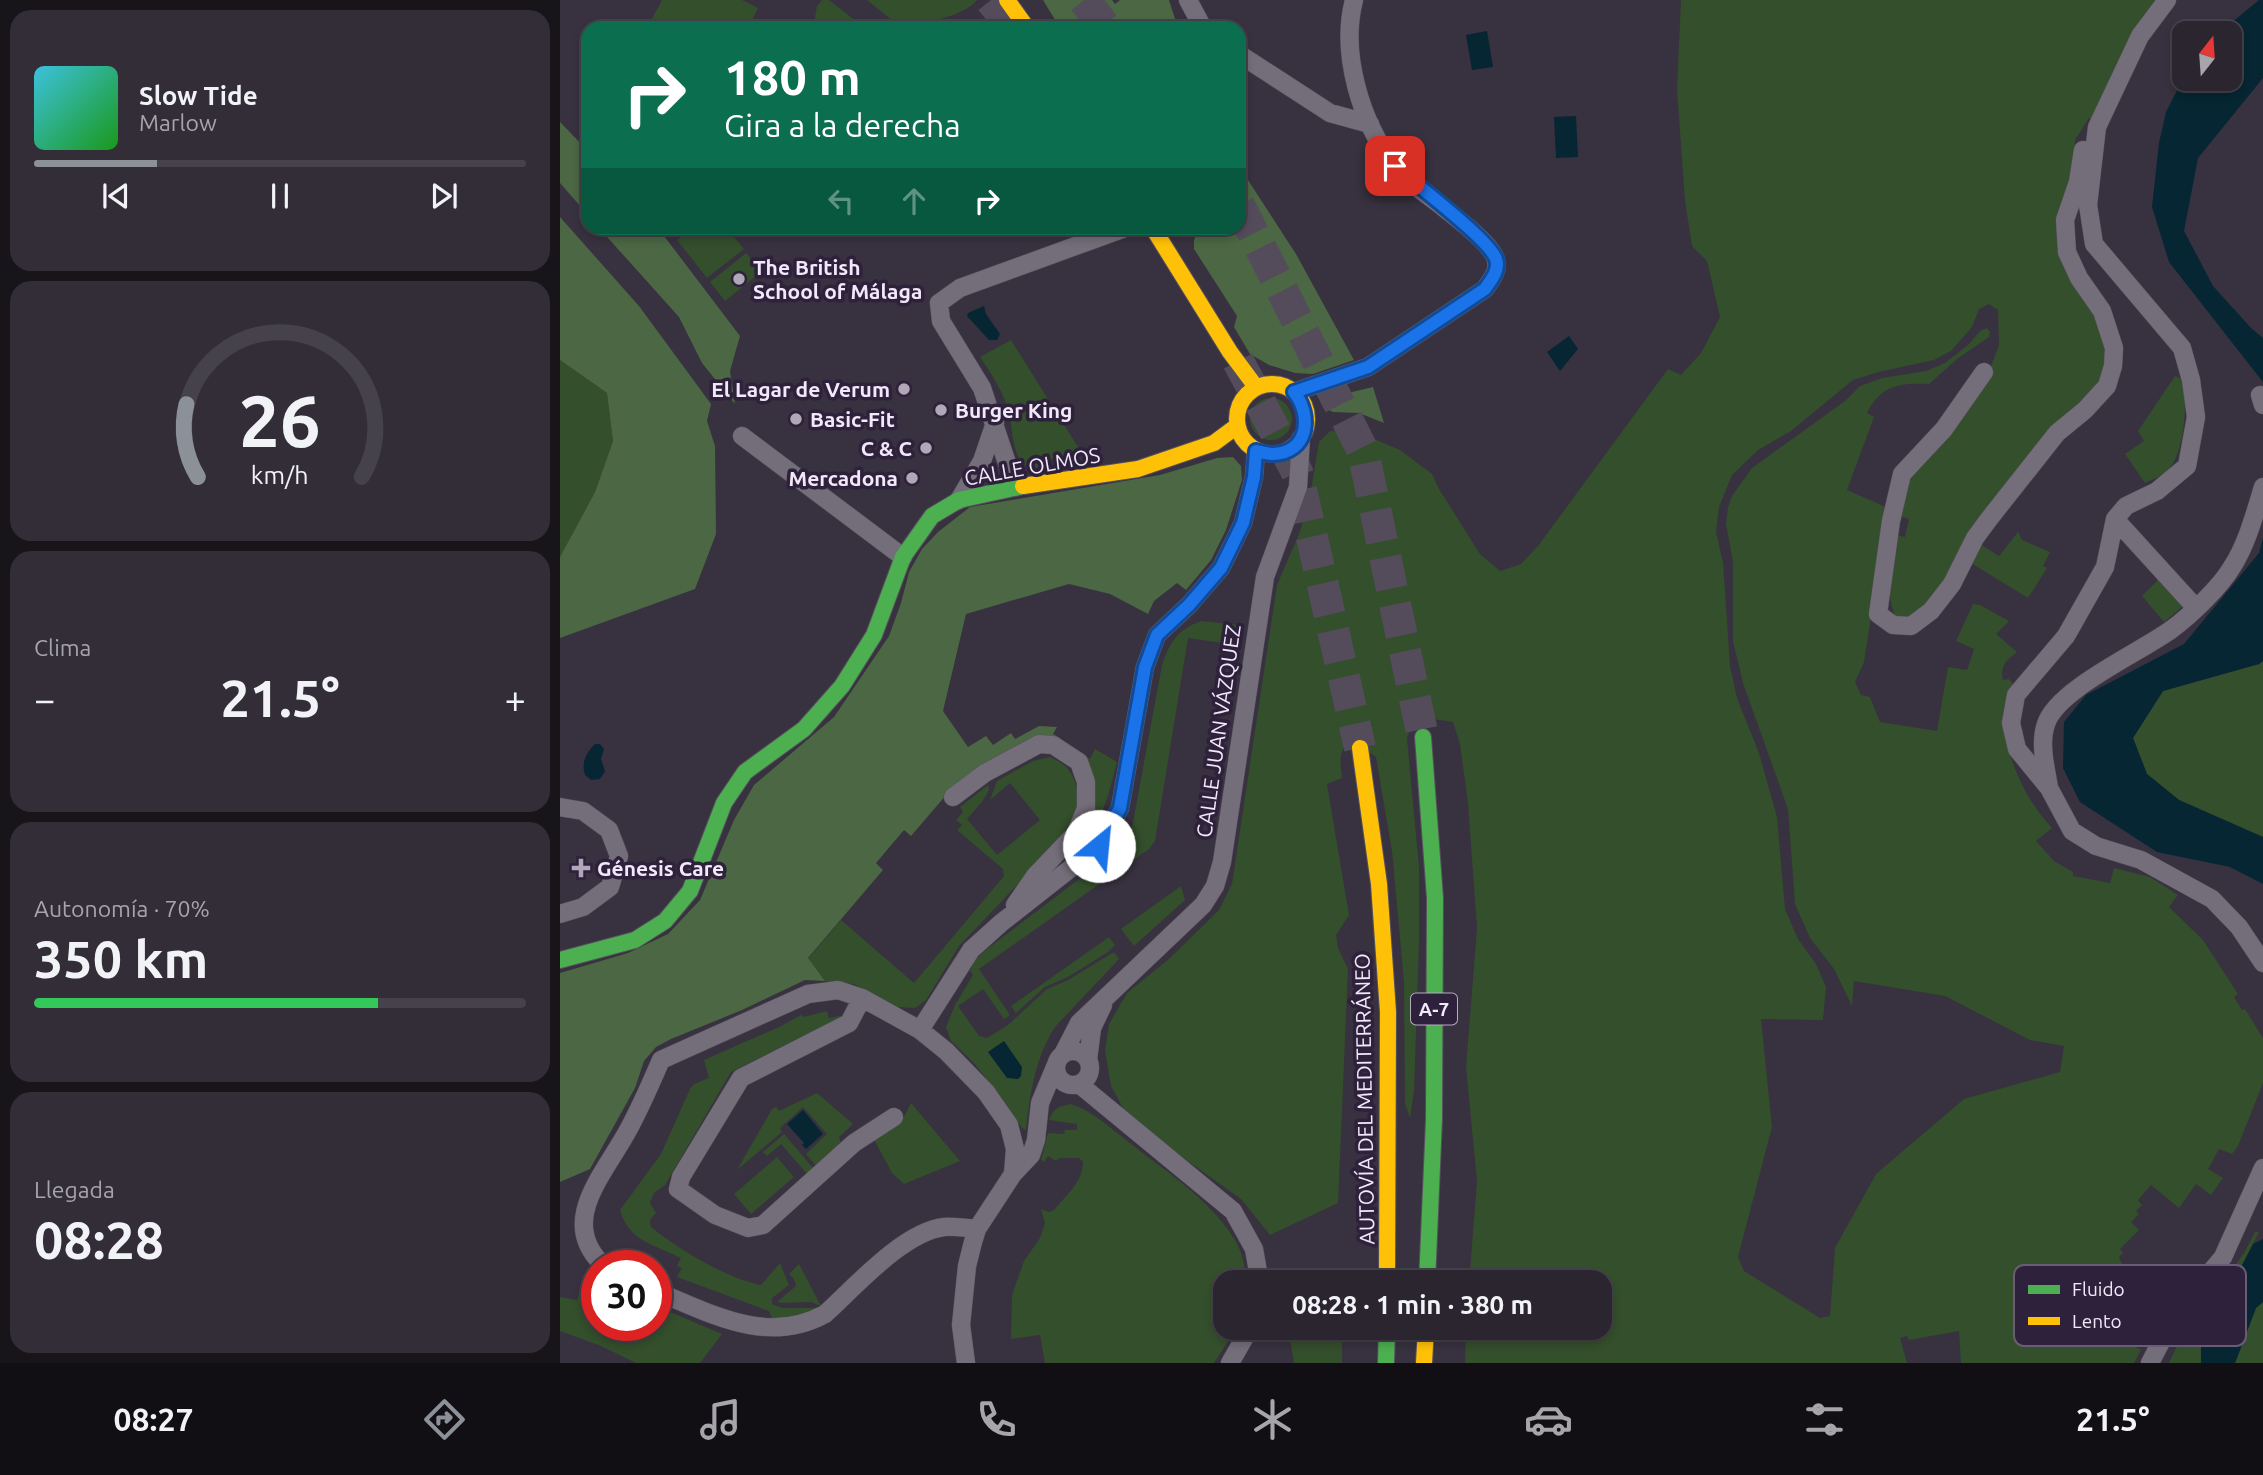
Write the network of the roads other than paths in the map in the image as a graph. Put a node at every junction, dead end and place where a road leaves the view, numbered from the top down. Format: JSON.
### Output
{"nodes":[{"id":1,"x":1007,"y":0,"type":"edge"},
{"id":2,"x":1188,"y":0,"type":"edge"},
{"id":3,"x":1354,"y":0,"type":"edge"},
{"id":4,"x":2167,"y":0,"type":"edge"},
{"id":5,"x":1022,"y":21,"type":"edge"},
{"id":6,"x":1199,"y":21,"type":"edge"},
{"id":7,"x":1246,"y":59,"type":"edge"},
{"id":8,"x":1370,"y":124,"type":"junction"},
{"id":9,"x":2097,"y":127,"type":"junction"},
{"id":10,"x":1106,"y":235,"type":"edge"},
{"id":11,"x":1157,"y":235,"type":"edge"},
{"id":12,"x":1984,"y":372,"type":"dead end"},
{"id":13,"x":1256,"y":387,"type":"junction"},
{"id":14,"x":1294,"y":392,"type":"junction"},
{"id":15,"x":995,"y":423,"type":"junction"},
{"id":16,"x":1237,"y":426,"type":"junction"},
{"id":17,"x":743,"y":436,"type":"dead end"},
{"id":18,"x":1301,"y":438,"type":"junction"},
{"id":19,"x":1256,"y":451,"type":"junction"},
{"id":20,"x":1014,"y":486,"type":"junction"},
{"id":21,"x":2263,"y":487,"type":"edge"},
{"id":22,"x":959,"y":500,"type":"junction"},
{"id":23,"x":2115,"y":519,"type":"junction"},
{"id":24,"x":903,"y":557,"type":"junction"},
{"id":25,"x":2196,"y":608,"type":"junction"},
{"id":26,"x":1423,"y":737,"type":"tunnel mouth"},
{"id":27,"x":1360,"y":748,"type":"tunnel mouth"},
{"id":28,"x":2049,"y":788,"type":"junction"},
{"id":29,"x":953,"y":797,"type":"dead end"},
{"id":30,"x":560,"y":807,"type":"edge"},
{"id":31,"x":560,"y":914,"type":"edge"},
{"id":32,"x":1001,"y":923,"type":"junction"},
{"id":33,"x":560,"y":960,"type":"edge"},
{"id":34,"x":2263,"y":963,"type":"edge"},
{"id":35,"x":1109,"y":992,"type":"junction"},
{"id":36,"x":862,"y":998,"type":"junction"},
{"id":37,"x":920,"y":1030,"type":"junction"},
{"id":38,"x":1060,"y":1057,"type":"junction"},
{"id":39,"x":1089,"y":1064,"type":"junction"},
{"id":40,"x":1076,"y":1085,"type":"junction"},
{"id":41,"x":894,"y":1116,"type":"dead end"},
{"id":42,"x":1039,"y":1118,"type":"junction"},
{"id":43,"x":1120,"y":1119,"type":"junction"},
{"id":44,"x":2263,"y":1168,"type":"edge"},
{"id":45,"x":1013,"y":1174,"type":"junction"},
{"id":46,"x":977,"y":1229,"type":"junction"},
{"id":47,"x":587,"y":1250,"type":"edge"},
{"id":48,"x":2216,"y":1265,"type":"edge"},
{"id":49,"x":1258,"y":1270,"type":"edge"},
{"id":50,"x":1387,"y":1270,"type":"edge"},
{"id":51,"x":1428,"y":1270,"type":"edge"},
{"id":52,"x":672,"y":1298,"type":"edge"},
{"id":53,"x":1243,"y":1340,"type":"edge"},
{"id":54,"x":1386,"y":1340,"type":"edge"},
{"id":55,"x":1425,"y":1340,"type":"edge"},
{"id":56,"x":1427,"y":1340,"type":"edge"},
{"id":57,"x":2159,"y":1346,"type":"edge"},
{"id":58,"x":965,"y":1363,"type":"edge"},
{"id":59,"x":1230,"y":1363,"type":"edge"},
{"id":60,"x":1384,"y":1363,"type":"edge"},
{"id":61,"x":1424,"y":1363,"type":"edge"},
{"id":62,"x":1430,"y":1363,"type":"edge"},
{"id":63,"x":2150,"y":1363,"type":"edge"}],
"edges":[{"from":1,"to":5,"type":"main road"},
{"from":2,"to":6,"type":"street"},
{"from":3,"to":8,"type":"street"},
{"from":4,"to":9,"type":"street"},
{"from":7,"to":8,"type":"street"},
{"from":8,"to":14,"type":"street"},
{"from":9,"to":12,"type":"street"},
{"from":9,"to":23,"type":"street"},
{"from":10,"to":15,"type":"street"},
{"from":11,"to":13,"type":"main road"},
{"from":13,"to":14,"type":"main road"},
{"from":13,"to":16,"type":"main road"},
{"from":14,"to":18,"type":"main road"},
{"from":15,"to":20,"type":"street"},
{"from":15,"to":22,"type":"street"},
{"from":16,"to":19,"type":"main road"},
{"from":16,"to":20,"type":"main road","name":"CALLE OLMOS"},
{"from":17,"to":24,"type":"street"},
{"from":18,"to":19,"type":"main road"},
{"from":18,"to":35,"type":"street","name":"CALLE JUAN VÁZQUEZ"},
{"from":19,"to":32,"type":"street"},
{"from":20,"to":22,"type":"main road","name":"CALLE OLMOS"},
{"from":21,"to":25,"type":"street"},
{"from":22,"to":24,"type":"main road","name":"CALLE OLMOS"},
{"from":23,"to":25,"type":"street"},
{"from":23,"to":28,"type":"street"},
{"from":24,"to":33,"type":"main road","name":"CALLE OLMOS"},
{"from":25,"to":28,"type":"street"},
{"from":26,"to":51,"type":"main road","number":"A-7"},
{"from":27,"to":50,"type":"main road","name":"AUTOVÍA DEL MEDITERRÁNEO","number":"A-7"},
{"from":28,"to":34,"type":"street"},
{"from":29,"to":32,"type":"street"},
{"from":30,"to":31,"type":"street"},
{"from":32,"to":37,"type":"street"},
{"from":35,"to":38,"type":"street","name":"CALLE JUAN VÁZQUEZ"},
{"from":35,"to":39,"type":"street","name":"CALLE JUAN VÁZQUEZ"},
{"from":36,"to":37,"type":"street"},
{"from":36,"to":41,"type":"street"},
{"from":36,"to":47,"type":"street"},
{"from":37,"to":45,"type":"street"},
{"from":38,"to":39,"type":"street"},
{"from":38,"to":40,"type":"street"},
{"from":38,"to":42,"type":"street","name":"CALLE JUAN VÁZQUEZ"},
{"from":39,"to":40,"type":"street"},
{"from":39,"to":43,"type":"street"},
{"from":40,"to":42,"type":"street"},
{"from":40,"to":43,"type":"street"},
{"from":42,"to":45,"type":"street","name":"CALLE JUAN VÁZQUEZ"},
{"from":43,"to":49,"type":"street"},
{"from":44,"to":48,"type":"street"},
{"from":45,"to":46,"type":"street","name":"CALLE JUAN VÁZQUEZ"},
{"from":46,"to":52,"type":"street"},
{"from":46,"to":58,"type":"street","name":"CALLE JUAN VÁZQUEZ"},
{"from":53,"to":59,"type":"street"},
{"from":54,"to":60,"type":"main road"},
{"from":55,"to":61,"type":"main road"},
{"from":56,"to":62,"type":"main road"},
{"from":57,"to":63,"type":"street"}]}
